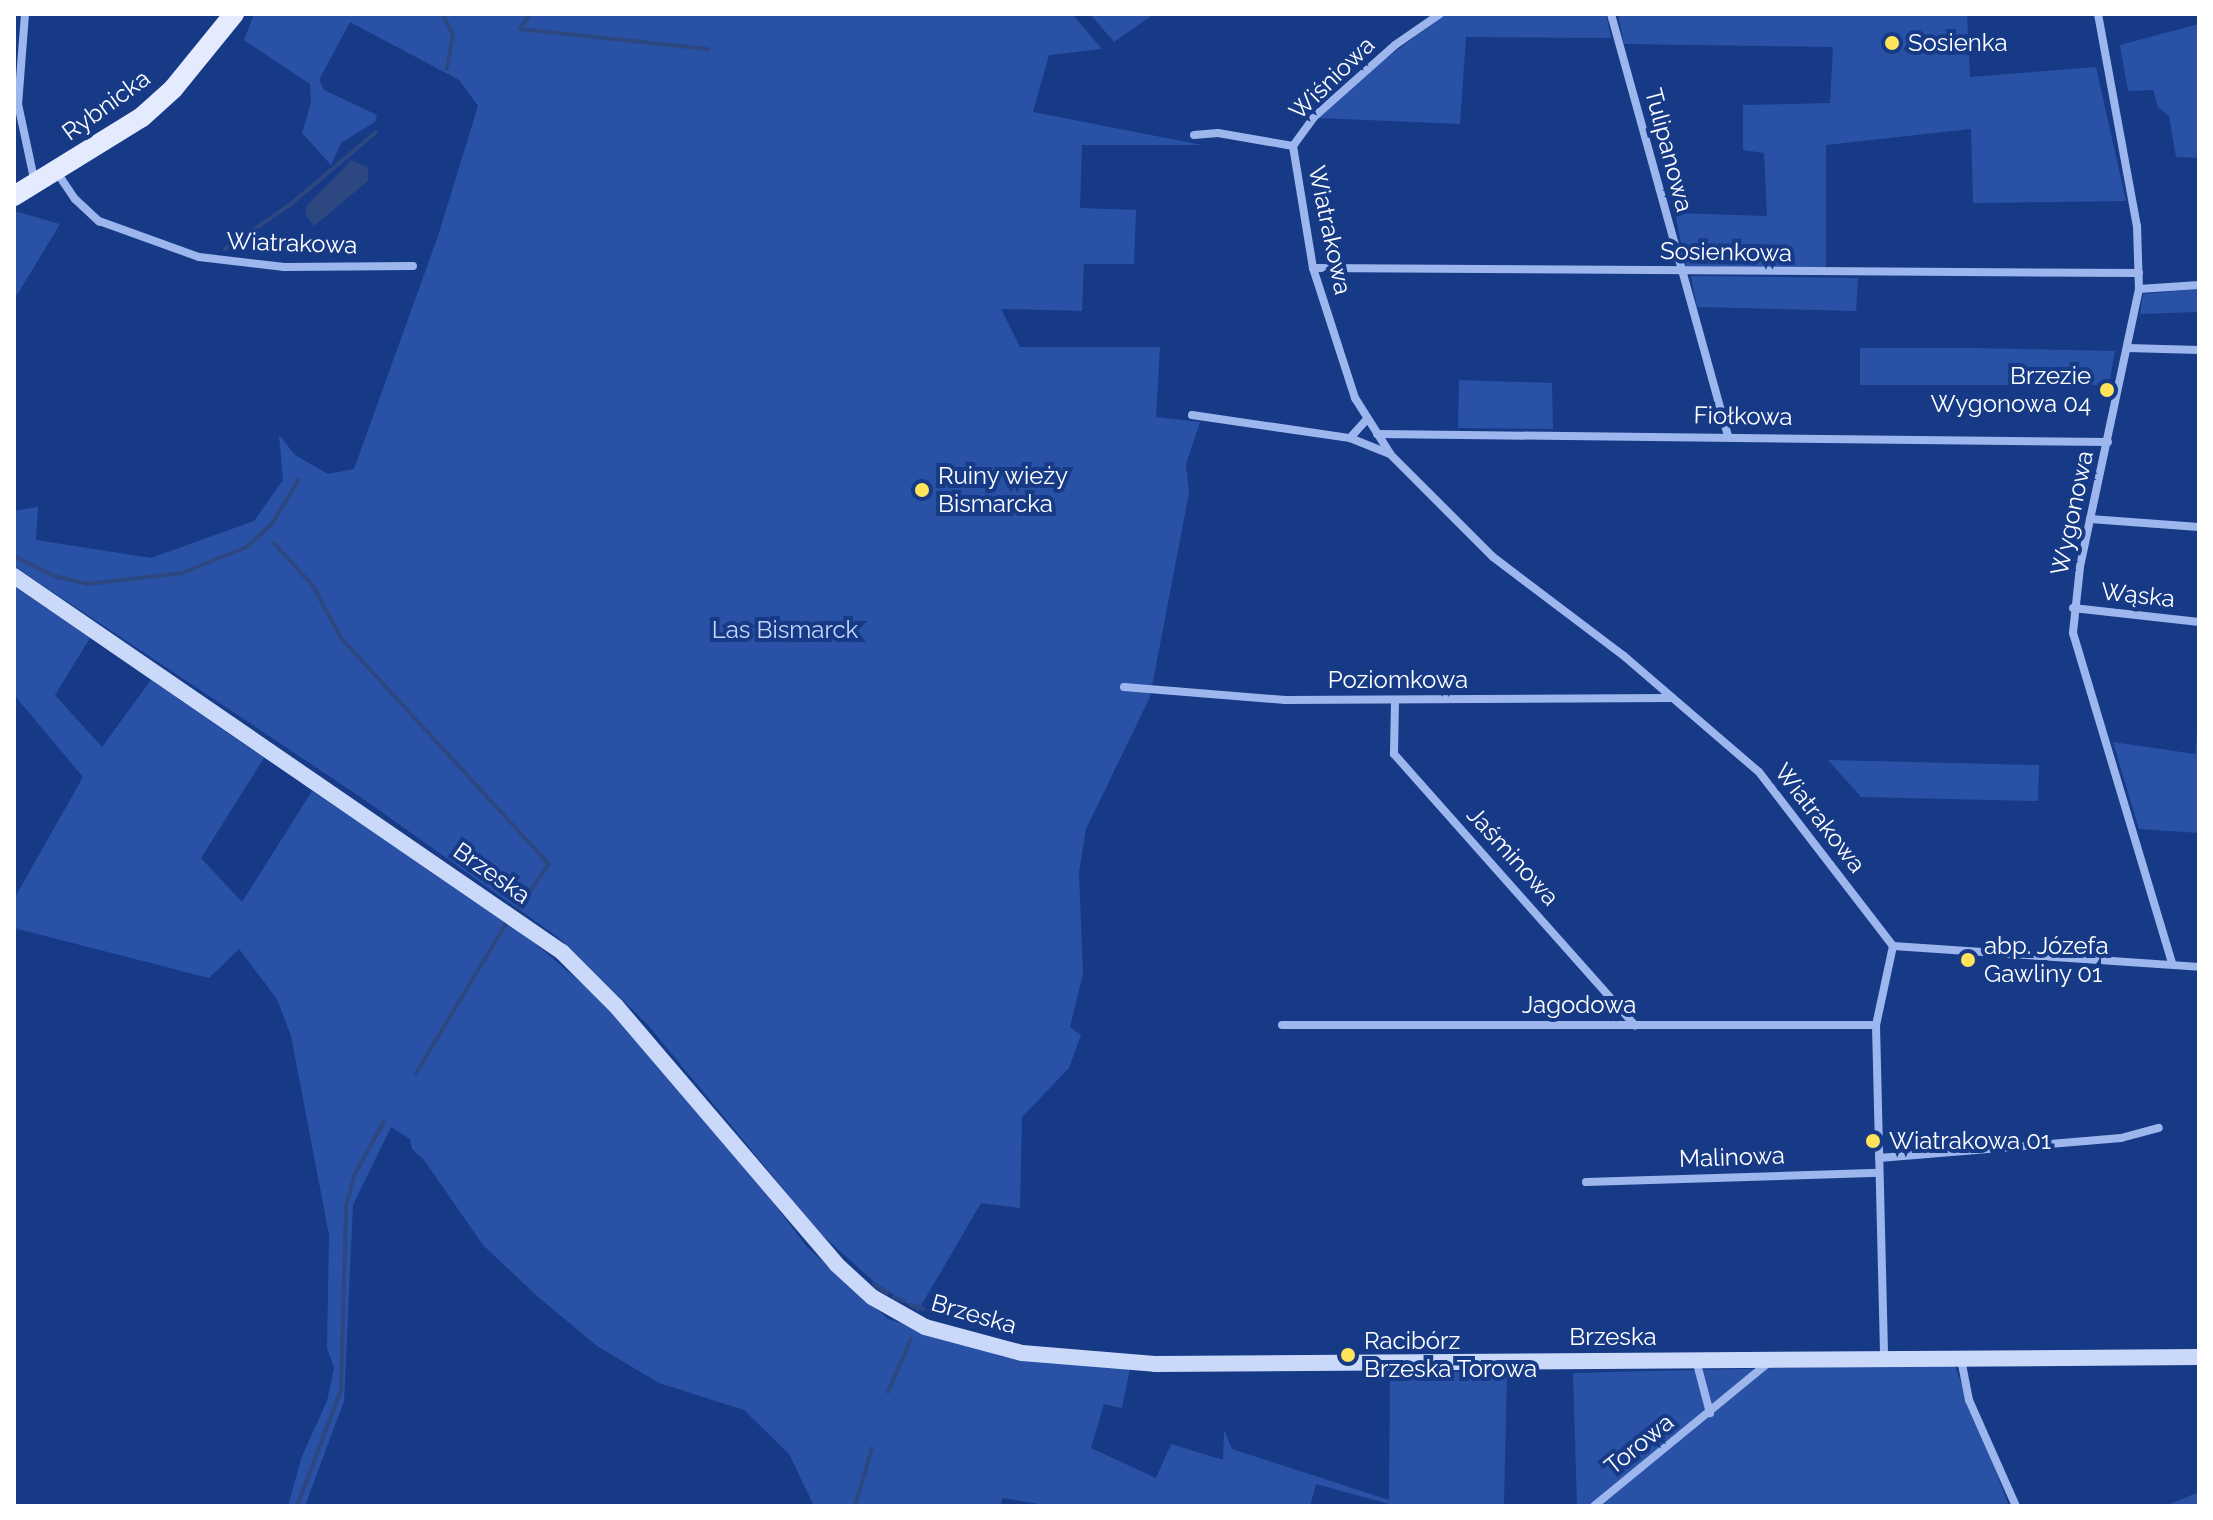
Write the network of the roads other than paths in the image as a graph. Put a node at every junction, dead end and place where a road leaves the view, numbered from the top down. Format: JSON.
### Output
{"nodes":[{"id":1,"x":25,"y":14,"type":"edge"},
{"id":2,"x":221,"y":14,"type":"edge"},
{"id":3,"x":234,"y":14,"type":"edge"},
{"id":4,"x":1440,"y":14,"type":"edge"},
{"id":5,"x":1611,"y":14,"type":"edge"},
{"id":6,"x":2098,"y":14,"type":"edge"},
{"id":7,"x":211,"y":38,"type":"junction"},
{"id":8,"x":1194,"y":135,"type":"dead end"},
{"id":9,"x":1293,"y":146,"type":"junction"},
{"id":10,"x":56,"y":171,"type":"junction"},
{"id":11,"x":35,"y":183,"type":"junction"},
{"id":12,"x":14,"y":196,"type":"edge"},
{"id":13,"x":413,"y":266,"type":"dead end"},
{"id":14,"x":1313,"y":268,"type":"junction"},
{"id":15,"x":1682,"y":271,"type":"junction"},
{"id":16,"x":2139,"y":273,"type":"junction"},
{"id":17,"x":2199,"y":285,"type":"edge"},
{"id":18,"x":2139,"y":289,"type":"junction"},
{"id":19,"x":2127,"y":348,"type":"junction"},
{"id":20,"x":2199,"y":350,"type":"edge"},
{"id":21,"x":1192,"y":415,"type":"dead end"},
{"id":22,"x":1366,"y":420,"type":"junction"},
{"id":23,"x":1377,"y":434,"type":"junction"},
{"id":24,"x":1728,"y":436,"type":"junction"},
{"id":25,"x":1350,"y":438,"type":"junction"},
{"id":26,"x":2108,"y":442,"type":"junction"},
{"id":27,"x":1391,"y":455,"type":"junction"},
{"id":28,"x":2090,"y":519,"type":"junction"},
{"id":29,"x":2199,"y":527,"type":"edge"},
{"id":30,"x":14,"y":576,"type":"edge"},
{"id":31,"x":2073,"y":608,"type":"junction"},
{"id":32,"x":2199,"y":622,"type":"edge"},
{"id":33,"x":1124,"y":687,"type":"dead end"},
{"id":34,"x":1673,"y":698,"type":"junction"},
{"id":35,"x":1395,"y":701,"type":"junction"},
{"id":36,"x":1893,"y":946,"type":"junction"},
{"id":37,"x":2172,"y":964,"type":"junction"},
{"id":38,"x":2199,"y":967,"type":"edge"},
{"id":39,"x":1282,"y":1025,"type":"dead end"},
{"id":40,"x":1635,"y":1025,"type":"junction"},
{"id":41,"x":1876,"y":1025,"type":"junction"},
{"id":42,"x":2159,"y":1128,"type":"dead end"},
{"id":43,"x":1879,"y":1158,"type":"junction"},
{"id":44,"x":1879,"y":1173,"type":"junction"},
{"id":45,"x":1586,"y":1182,"type":"dead end"},
{"id":46,"x":2199,"y":1357,"type":"edge"},
{"id":47,"x":1884,"y":1359,"type":"junction"},
{"id":48,"x":1961,"y":1359,"type":"junction"},
{"id":49,"x":1696,"y":1360,"type":"junction"},
{"id":50,"x":1772,"y":1360,"type":"junction"},
{"id":51,"x":1710,"y":1413,"type":"junction"},
{"id":52,"x":1594,"y":1506,"type":"edge"},
{"id":53,"x":2016,"y":1506,"type":"edge"}],
"edges":[{"from":1,"to":11,"type":"street"},
{"from":2,"to":7,"type":"main road","name":"Rybnicka"},
{"from":3,"to":7,"type":"main road","name":"Rybnicka"},
{"from":4,"to":9,"type":"street","name":"Wiśniowa"},
{"from":5,"to":15,"type":"street","name":"Tulipanowa"},
{"from":6,"to":16,"type":"street","name":"Wygonowa"},
{"from":7,"to":10,"type":"main road","name":"Rybnicka"},
{"from":8,"to":9,"type":"street","name":"Wiatrakowa"},
{"from":9,"to":14,"type":"street","name":"Wiatrakowa"},
{"from":10,"to":11,"type":"main road","name":"Rybnicka"},
{"from":10,"to":13,"type":"street","name":"Wiatrakowa"},
{"from":11,"to":12,"type":"main road","name":"Rybnicka"},
{"from":14,"to":15,"type":"street","name":"Sosienkowa"},
{"from":14,"to":22,"type":"street","name":"Wiatrakowa"},
{"from":15,"to":16,"type":"street","name":"Sosienkowa"},
{"from":15,"to":24,"type":"street","name":"Tulipanowa"},
{"from":16,"to":18,"type":"street","name":"Wygonowa"},
{"from":17,"to":18,"type":"street"},
{"from":18,"to":19,"type":"street","name":"Wygonowa"},
{"from":19,"to":20,"type":"street"},
{"from":19,"to":26,"type":"street","name":"Wygonowa"},
{"from":21,"to":25,"type":"street","name":"Wiatrakowa"},
{"from":22,"to":23,"type":"street","name":"Wiatrakowa"},
{"from":22,"to":25,"type":"street"},
{"from":23,"to":24,"type":"street","name":"Fiołkowa"},
{"from":23,"to":27,"type":"street","name":"Wiatrakowa"},
{"from":24,"to":26,"type":"street","name":"Fiołkowa"},
{"from":25,"to":27,"type":"street","name":"Wiatrakowa"},
{"from":26,"to":28,"type":"street","name":"Wygonowa"},
{"from":27,"to":34,"type":"street","name":"Wiatrakowa"},
{"from":28,"to":29,"type":"street"},
{"from":28,"to":31,"type":"street","name":"Wygonowa"},
{"from":30,"to":49,"type":"street","name":"Brzeska"},
{"from":31,"to":32,"type":"street","name":"Wąska"},
{"from":31,"to":37,"type":"street","name":"Wygonowa"},
{"from":33,"to":35,"type":"street","name":"Poziomkowa"},
{"from":34,"to":35,"type":"street","name":"Poziomkowa"},
{"from":34,"to":36,"type":"street","name":"Wiatrakowa"},
{"from":35,"to":40,"type":"street","name":"Jaśminowa"},
{"from":36,"to":37,"type":"street"},
{"from":36,"to":41,"type":"street"},
{"from":37,"to":38,"type":"street"},
{"from":39,"to":40,"type":"street","name":"Jagodowa"},
{"from":40,"to":41,"type":"street","name":"Jagodowa"},
{"from":41,"to":43,"type":"street"},
{"from":42,"to":43,"type":"street"},
{"from":43,"to":44,"type":"street"},
{"from":44,"to":45,"type":"street","name":"Malinowa"},
{"from":44,"to":47,"type":"street"},
{"from":46,"to":48,"type":"street","name":"Brzeska"},
{"from":47,"to":48,"type":"street","name":"Brzeska"},
{"from":47,"to":50,"type":"street","name":"Brzeska"},
{"from":48,"to":53,"type":"street"},
{"from":49,"to":50,"type":"street","name":"Brzeska"},
{"from":49,"to":51,"type":"street","name":"Torowa"},
{"from":50,"to":51,"type":"street","name":"Torowa"},
{"from":51,"to":52,"type":"street","name":"Torowa"}]}
